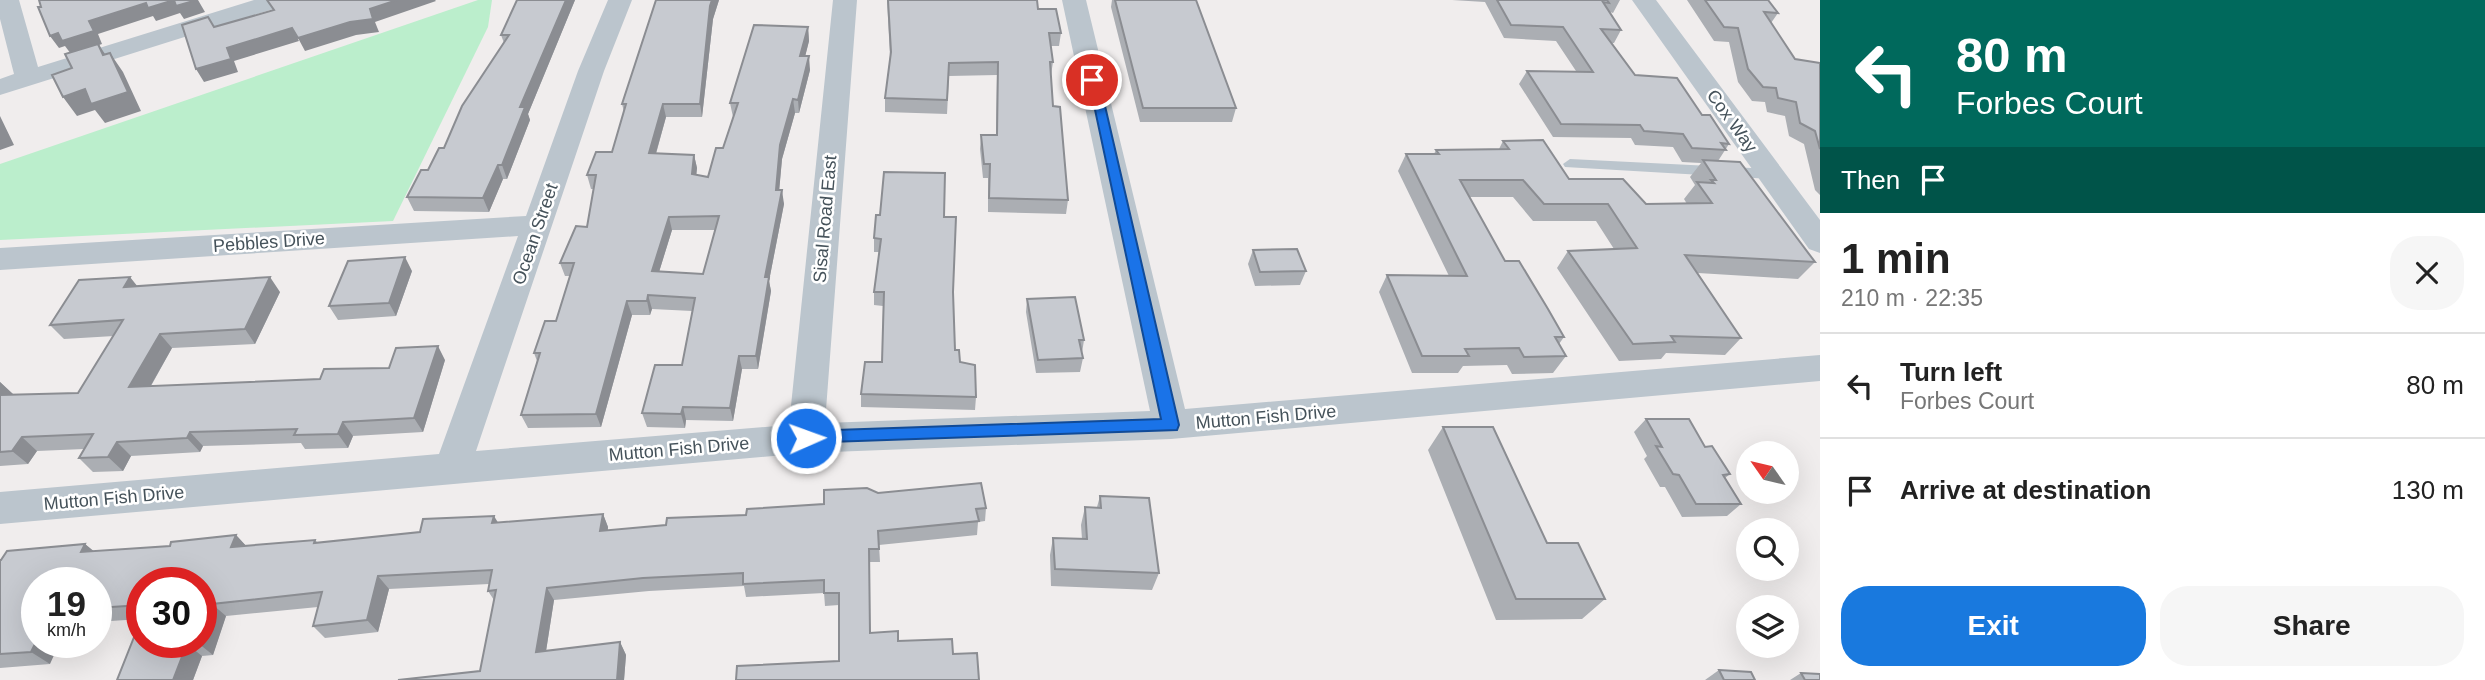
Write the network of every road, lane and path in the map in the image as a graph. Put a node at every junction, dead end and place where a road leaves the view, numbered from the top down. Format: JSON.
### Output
{"nodes":[{"id":1,"x":7,"y":0,"type":"edge"},
{"id":2,"x":278,"y":0,"type":"edge"},
{"id":3,"x":620,"y":0,"type":"edge"},
{"id":4,"x":845,"y":0,"type":"edge"},
{"id":5,"x":1074,"y":0,"type":"edge"},
{"id":6,"x":1644,"y":0,"type":"edge"},
{"id":7,"x":28,"y":78,"type":"junction"},
{"id":8,"x":0,"y":87,"type":"edge"},
{"id":9,"x":1570,"y":164,"type":"dead end"},
{"id":10,"x":1771,"y":174,"type":"junction"},
{"id":11,"x":538,"y":225,"type":"junction"},
{"id":12,"x":1820,"y":242,"type":"edge"},
{"id":13,"x":0,"y":259,"type":"edge"},
{"id":14,"x":1820,"y":368,"type":"edge"},
{"id":15,"x":1171,"y":425,"type":"junction"},
{"id":16,"x":806,"y":438,"type":"junction"},
{"id":17,"x":453,"y":469,"type":"junction"},
{"id":18,"x":0,"y":508,"type":"edge"}],
"edges":[{"from":1,"to":7,"type":"street"},
{"from":2,"to":7,"type":"street"},
{"from":3,"to":11,"type":"street","name":"Ocean Street"},
{"from":4,"to":16,"type":"street","name":"Sisal Road East"},
{"from":5,"to":15,"type":"street"},
{"from":6,"to":10,"type":"street","name":"Cox Way"},
{"from":7,"to":8,"type":"street"},
{"from":9,"to":10,"type":"lane"},
{"from":10,"to":12,"type":"street","name":"Cox Way"},
{"from":11,"to":13,"type":"street","name":"Pebbles Drive"},
{"from":11,"to":17,"type":"street","name":"Ocean Street"},
{"from":14,"to":15,"type":"street","name":"Mutton Fish Drive"},
{"from":15,"to":16,"type":"street","name":"Mutton Fish Drive"},
{"from":16,"to":17,"type":"street","name":"Mutton Fish Drive"},
{"from":17,"to":18,"type":"street","name":"Mutton Fish Drive"}]}
